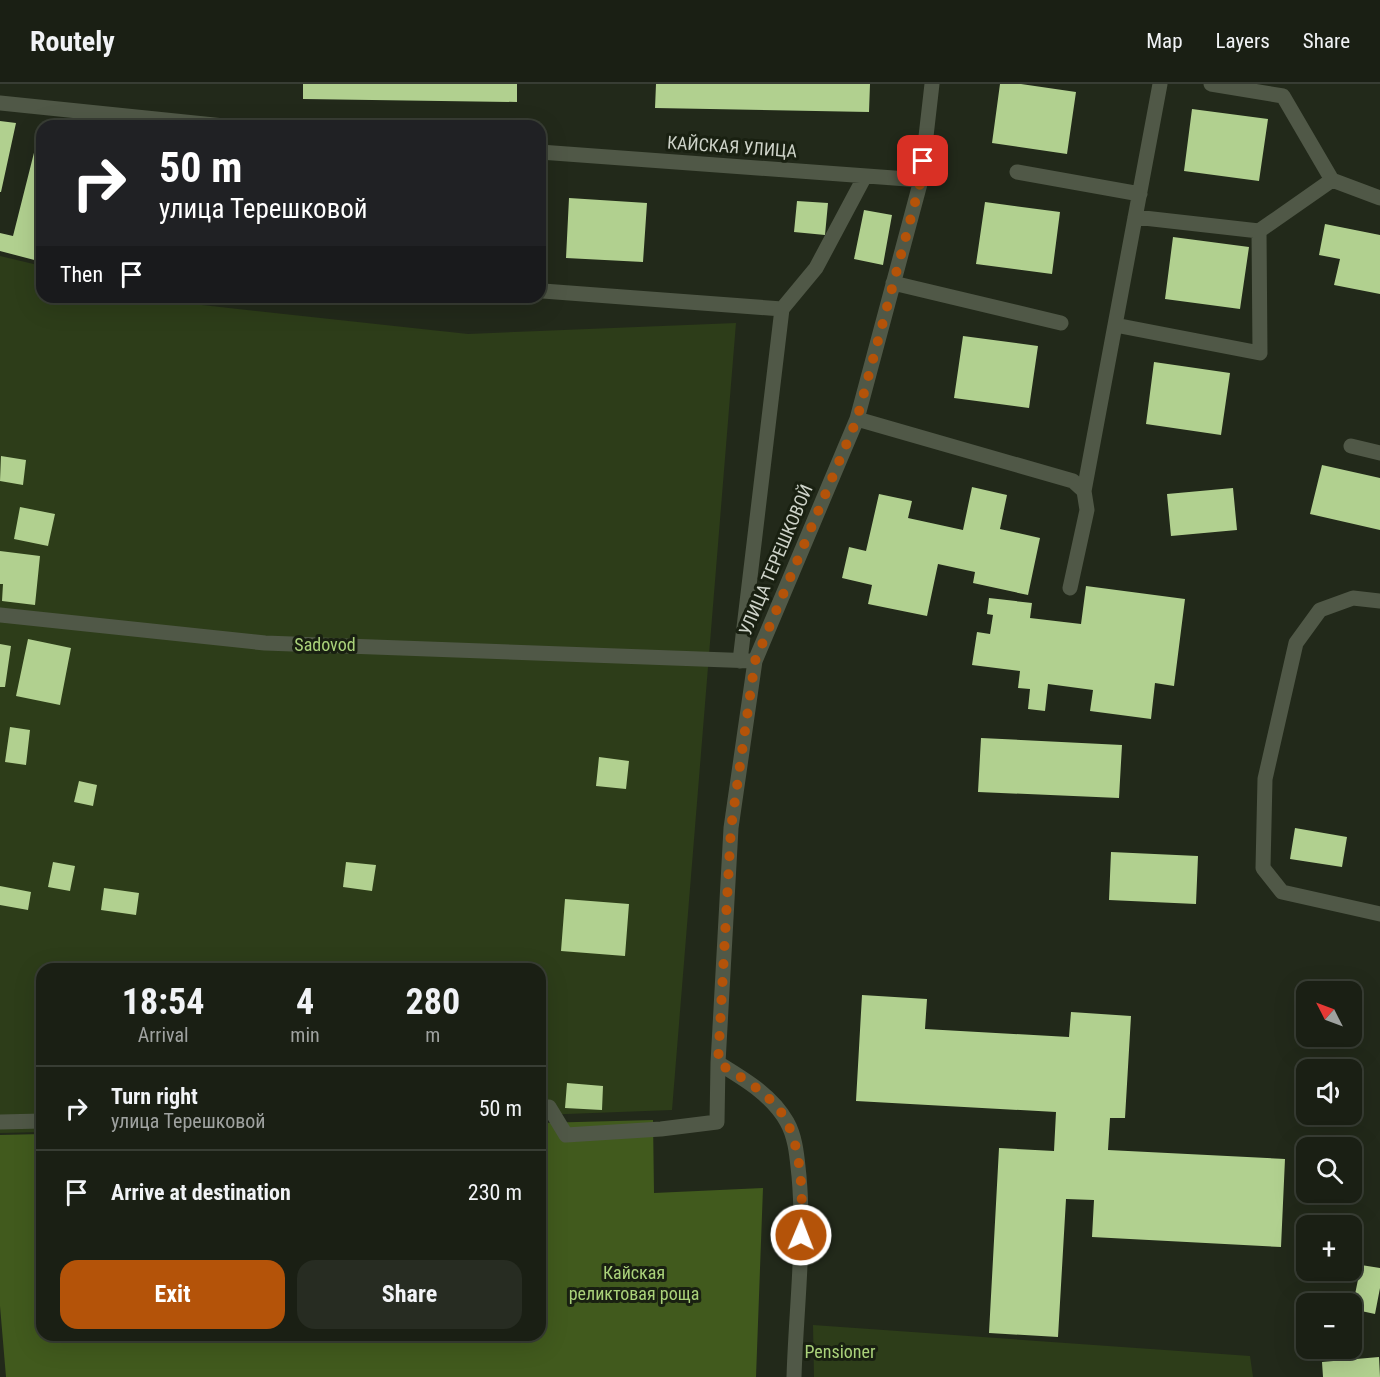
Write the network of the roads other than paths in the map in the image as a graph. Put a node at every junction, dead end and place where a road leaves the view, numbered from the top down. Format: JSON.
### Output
{"nodes":[{"id":1,"x":932,"y":84,"type":"edge"},
{"id":2,"x":1160,"y":84,"type":"edge"},
{"id":3,"x":1211,"y":84,"type":"edge"},
{"id":4,"x":0,"y":103,"type":"edge"},
{"id":5,"x":166,"y":120,"type":"edge"},
{"id":6,"x":546,"y":152,"type":"edge"},
{"id":7,"x":1017,"y":172,"type":"dead end"},
{"id":8,"x":865,"y":176,"type":"junction"},
{"id":9,"x":921,"y":180,"type":"junction"},
{"id":10,"x":1332,"y":180,"type":"junction"},
{"id":11,"x":1140,"y":194,"type":"junction"},
{"id":12,"x":1380,"y":198,"type":"edge"},
{"id":13,"x":1135,"y":217,"type":"junction"},
{"id":14,"x":1259,"y":231,"type":"junction"},
{"id":15,"x":893,"y":283,"type":"junction"},
{"id":16,"x":546,"y":291,"type":"edge"},
{"id":17,"x":782,"y":309,"type":"junction"},
{"id":18,"x":1061,"y":323,"type":"dead end"},
{"id":19,"x":1115,"y":325,"type":"junction"},
{"id":20,"x":857,"y":419,"type":"junction"},
{"id":21,"x":1351,"y":446,"type":"dead end"},
{"id":22,"x":1380,"y":453,"type":"edge"},
{"id":23,"x":1084,"y":491,"type":"junction"},
{"id":24,"x":1070,"y":588,"type":"dead end"},
{"id":25,"x":1380,"y":601,"type":"edge"},
{"id":26,"x":0,"y":615,"type":"edge"},
{"id":27,"x":747,"y":661,"type":"junction"},
{"id":28,"x":1380,"y":914,"type":"edge"},
{"id":29,"x":718,"y":1063,"type":"junction"},
{"id":30,"x":546,"y":1107,"type":"edge"},
{"id":31,"x":36,"y":1121,"type":"edge"},
{"id":32,"x":0,"y":1122,"type":"edge"},
{"id":33,"x":794,"y":1377,"type":"edge"}],
"edges":[{"from":1,"to":9,"type":"street","name":"УЛИЦА ТЕРЕШКОВОЙ"},
{"from":2,"to":11,"type":"street"},
{"from":3,"to":10,"type":"street"},
{"from":4,"to":5,"type":"street"},
{"from":6,"to":8,"type":"street","name":"КАЙСКАЯ УЛИЦА"},
{"from":7,"to":11,"type":"street"},
{"from":8,"to":9,"type":"street","name":"КАЙСКАЯ УЛИЦА"},
{"from":8,"to":17,"type":"street"},
{"from":9,"to":15,"type":"street","name":"УЛИЦА ТЕРЕШКОВОЙ"},
{"from":10,"to":12,"type":"street"},
{"from":10,"to":14,"type":"street"},
{"from":11,"to":13,"type":"street"},
{"from":13,"to":14,"type":"street"},
{"from":13,"to":19,"type":"street"},
{"from":14,"to":19,"type":"street"},
{"from":15,"to":18,"type":"street"},
{"from":15,"to":20,"type":"street","name":"УЛИЦА ТЕРЕШКОВОЙ"},
{"from":16,"to":17,"type":"street"},
{"from":17,"to":27,"type":"street"},
{"from":19,"to":23,"type":"street"},
{"from":20,"to":23,"type":"street"},
{"from":20,"to":27,"type":"street","name":"УЛИЦА ТЕРЕШКОВОЙ"},
{"from":21,"to":22,"type":"street"},
{"from":23,"to":24,"type":"street"},
{"from":25,"to":28,"type":"street"},
{"from":26,"to":27,"type":"street"},
{"from":27,"to":29,"type":"street","name":"УЛИЦА ТЕРЕШКОВОЙ"},
{"from":29,"to":30,"type":"street","name":"УЛИЦА ТЕРЕШКОВОЙ"},
{"from":29,"to":33,"type":"street"},
{"from":31,"to":32,"type":"street"}]}
